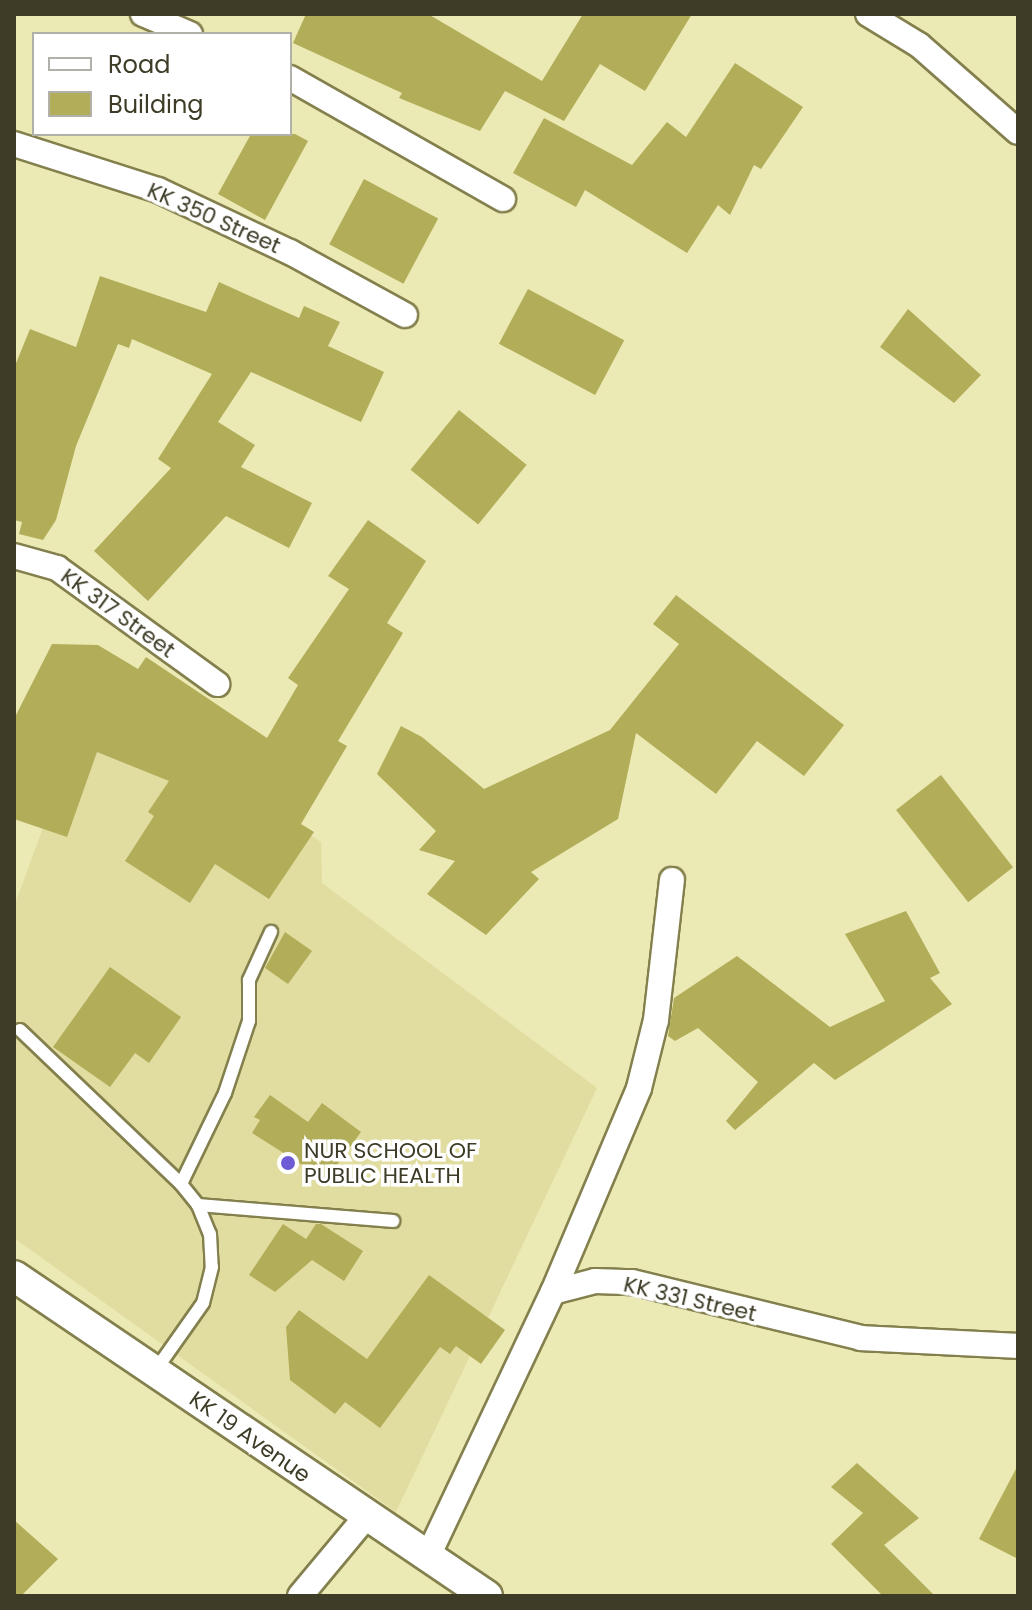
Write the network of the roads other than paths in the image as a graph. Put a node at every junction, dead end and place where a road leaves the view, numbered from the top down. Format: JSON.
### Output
{"nodes":[{"id":1,"x":143,"y":14,"type":"edge"},
{"id":2,"x":868,"y":14,"type":"edge"},
{"id":3,"x":185,"y":32,"type":"edge"},
{"id":4,"x":292,"y":79,"type":"edge"},
{"id":5,"x":1018,"y":132,"type":"edge"},
{"id":6,"x":14,"y":144,"type":"edge"},
{"id":7,"x":503,"y":199,"type":"dead end"},
{"id":8,"x":405,"y":315,"type":"dead end"},
{"id":9,"x":14,"y":556,"type":"edge"},
{"id":10,"x":217,"y":684,"type":"dead end"},
{"id":11,"x":672,"y":880,"type":"dead end"},
{"id":12,"x":271,"y":932,"type":"dead end"},
{"id":13,"x":20,"y":1030,"type":"dead end"},
{"id":14,"x":181,"y":1184,"type":"junction"},
{"id":15,"x":198,"y":1205,"type":"junction"},
{"id":16,"x":393,"y":1221,"type":"dead end"},
{"id":17,"x":14,"y":1276,"type":"edge"},
{"id":18,"x":553,"y":1292,"type":"junction"},
{"id":19,"x":1018,"y":1346,"type":"edge"},
{"id":20,"x":155,"y":1371,"type":"junction"},
{"id":21,"x":365,"y":1518,"type":"junction"},
{"id":22,"x":429,"y":1554,"type":"junction"},
{"id":23,"x":300,"y":1596,"type":"edge"},
{"id":24,"x":487,"y":1596,"type":"edge"}],
"edges":[{"from":1,"to":3,"type":"street"},
{"from":2,"to":5,"type":"street"},
{"from":4,"to":7,"type":"street"},
{"from":6,"to":8,"type":"street","name":"KK 350 Street"},
{"from":9,"to":10,"type":"street","name":"KK 317 Street"},
{"from":11,"to":18,"type":"street"},
{"from":12,"to":14,"type":"lane"},
{"from":13,"to":14,"type":"lane"},
{"from":14,"to":15,"type":"lane"},
{"from":15,"to":16,"type":"lane"},
{"from":15,"to":20,"type":"lane"},
{"from":17,"to":20,"type":"street","name":"KK 19 Avenue"},
{"from":18,"to":19,"type":"street","name":"KK 331 Street"},
{"from":18,"to":22,"type":"street"},
{"from":20,"to":21,"type":"street","name":"KK 19 Avenue"},
{"from":21,"to":22,"type":"street","name":"KK 19 Avenue"},
{"from":21,"to":23,"type":"street"},
{"from":22,"to":24,"type":"street","name":"KK 19 Avenue"}]}
